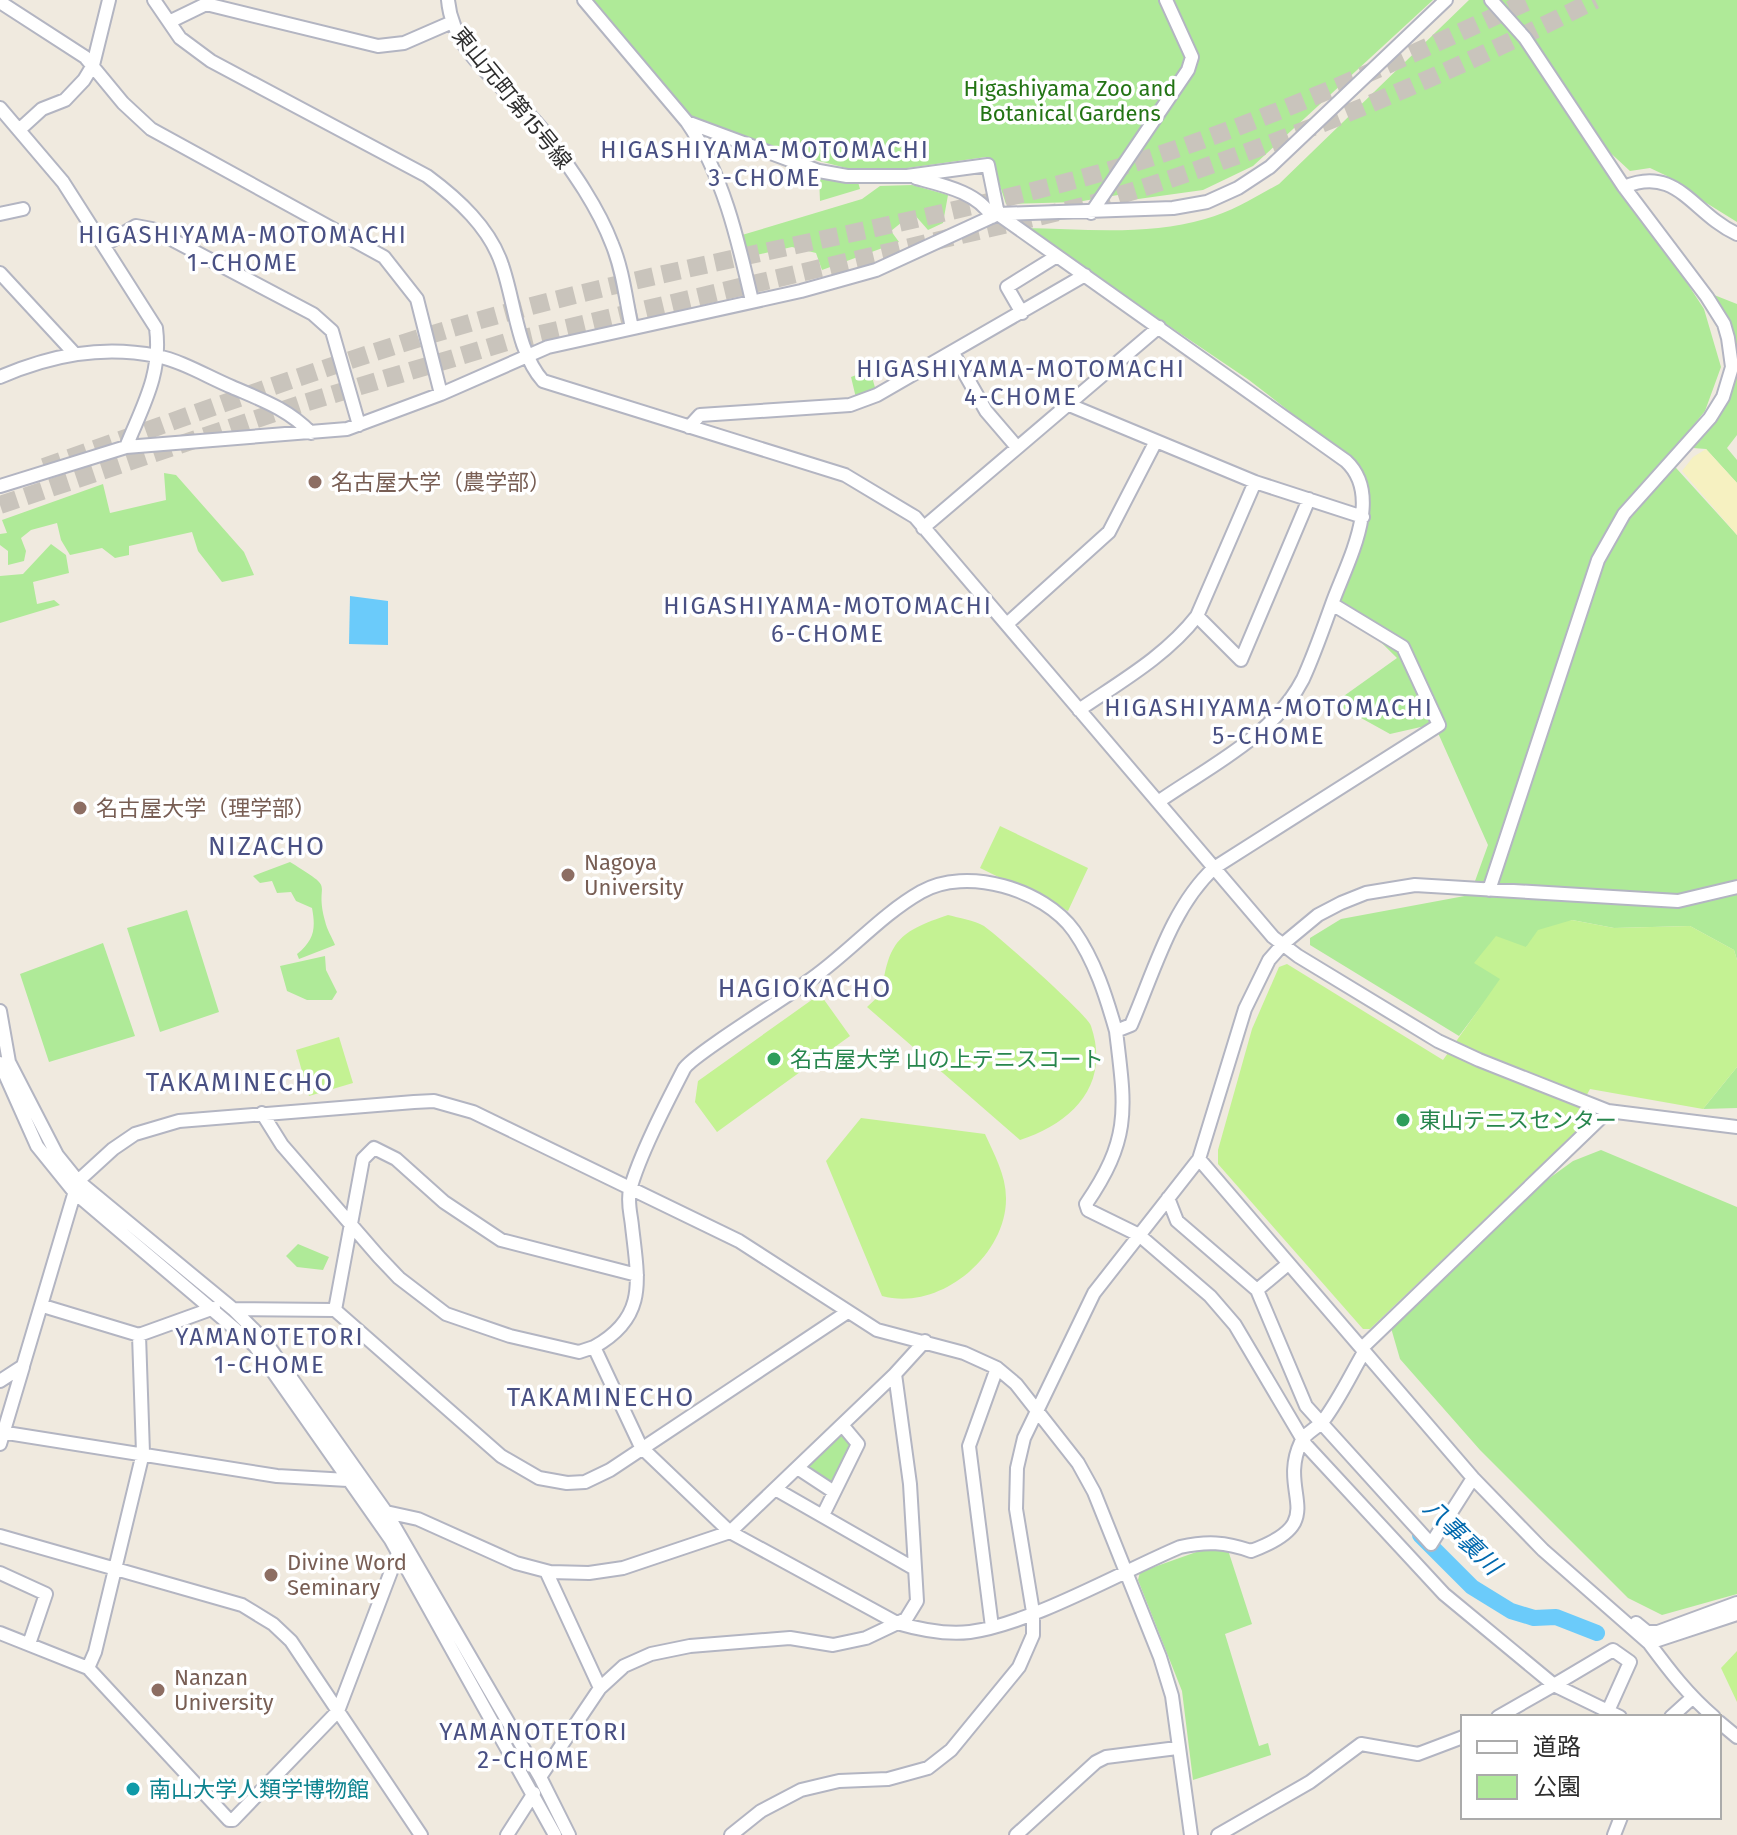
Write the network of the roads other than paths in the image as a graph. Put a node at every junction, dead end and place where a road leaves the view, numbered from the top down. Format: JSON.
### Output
{"nodes":[{"id":1,"x":109,"y":0,"type":"edge"},
{"id":2,"x":154,"y":0,"type":"edge"},
{"id":3,"x":448,"y":0,"type":"edge"},
{"id":4,"x":584,"y":0,"type":"edge"},
{"id":5,"x":1166,"y":0,"type":"edge"},
{"id":6,"x":1491,"y":0,"type":"edge"},
{"id":7,"x":1445,"y":1,"type":"edge"},
{"id":8,"x":6,"y":7,"type":"edge"},
{"id":9,"x":169,"y":22,"type":"junction"},
{"id":10,"x":450,"y":23,"type":"junction"},
{"id":11,"x":93,"y":65,"type":"junction"},
{"id":12,"x":0,"y":108,"type":"edge"},
{"id":13,"x":687,"y":122,"type":"junction"},
{"id":14,"x":19,"y":130,"type":"junction"},
{"id":15,"x":907,"y":176,"type":"junction"},
{"id":16,"x":1624,"y":187,"type":"junction"},
{"id":17,"x":23,"y":209,"type":"dead end"},
{"id":18,"x":1091,"y":213,"type":"junction"},
{"id":19,"x":0,"y":214,"type":"edge"},
{"id":20,"x":995,"y":216,"type":"junction"},
{"id":21,"x":1737,"y":234,"type":"edge"},
{"id":22,"x":104,"y":245,"type":"junction"},
{"id":23,"x":1057,"y":256,"type":"junction"},
{"id":24,"x":0,"y":273,"type":"edge"},
{"id":25,"x":1085,"y":275,"type":"junction"},
{"id":26,"x":752,"y":301,"type":"junction"},
{"id":27,"x":1022,"y":313,"type":"junction"},
{"id":28,"x":1159,"y":327,"type":"junction"},
{"id":29,"x":632,"y":328,"type":"junction"},
{"id":30,"x":74,"y":353,"type":"junction"},
{"id":31,"x":953,"y":353,"type":"junction"},
{"id":32,"x":528,"y":355,"type":"junction"},
{"id":33,"x":160,"y":356,"type":"junction"},
{"id":34,"x":0,"y":377,"type":"edge"},
{"id":35,"x":441,"y":394,"type":"junction"},
{"id":36,"x":1067,"y":404,"type":"junction"},
{"id":37,"x":359,"y":425,"type":"junction"},
{"id":38,"x":689,"y":427,"type":"junction"},
{"id":39,"x":311,"y":433,"type":"junction"},
{"id":40,"x":1156,"y":441,"type":"junction"},
{"id":41,"x":1016,"y":446,"type":"junction"},
{"id":42,"x":126,"y":447,"type":"junction"},
{"id":43,"x":1255,"y":482,"type":"junction"},
{"id":44,"x":0,"y":486,"type":"edge"},
{"id":45,"x":1309,"y":499,"type":"junction"},
{"id":46,"x":1363,"y":517,"type":"junction"},
{"id":47,"x":923,"y":528,"type":"junction"},
{"id":48,"x":1332,"y":604,"type":"junction"},
{"id":49,"x":1197,"y":616,"type":"junction"},
{"id":50,"x":1007,"y":624,"type":"junction"},
{"id":51,"x":1079,"y":710,"type":"junction"},
{"id":52,"x":1158,"y":802,"type":"junction"},
{"id":53,"x":1214,"y":868,"type":"junction"},
{"id":54,"x":1737,"y":887,"type":"edge"},
{"id":55,"x":1489,"y":890,"type":"junction"},
{"id":56,"x":1283,"y":944,"type":"junction"},
{"id":57,"x":0,"y":1011,"type":"edge"},
{"id":58,"x":1116,"y":1031,"type":"junction"},
{"id":59,"x":0,"y":1063,"type":"edge"},
{"id":60,"x":1608,"y":1111,"type":"junction"},
{"id":61,"x":262,"y":1113,"type":"junction"},
{"id":62,"x":1737,"y":1127,"type":"edge"},
{"id":63,"x":1199,"y":1159,"type":"junction"},
{"id":64,"x":77,"y":1187,"type":"junction"},
{"id":65,"x":630,"y":1188,"type":"junction"},
{"id":66,"x":1168,"y":1198,"type":"junction"},
{"id":67,"x":352,"y":1225,"type":"junction"},
{"id":68,"x":1139,"y":1235,"type":"junction"},
{"id":69,"x":1288,"y":1264,"type":"junction"},
{"id":70,"x":637,"y":1275,"type":"junction"},
{"id":71,"x":1257,"y":1290,"type":"junction"},
{"id":72,"x":43,"y":1306,"type":"junction"},
{"id":73,"x":214,"y":1308,"type":"junction"},
{"id":74,"x":233,"y":1309,"type":"junction"},
{"id":75,"x":335,"y":1310,"type":"junction"},
{"id":76,"x":846,"y":1313,"type":"junction"},
{"id":77,"x":139,"y":1335,"type":"junction"},
{"id":78,"x":925,"y":1341,"type":"junction"},
{"id":79,"x":594,"y":1347,"type":"junction"},
{"id":80,"x":1363,"y":1350,"type":"junction"},
{"id":81,"x":23,"y":1366,"type":"junction"},
{"id":82,"x":997,"y":1368,"type":"junction"},
{"id":83,"x":895,"y":1374,"type":"junction"},
{"id":84,"x":0,"y":1381,"type":"edge"},
{"id":85,"x":1035,"y":1408,"type":"junction"},
{"id":86,"x":1322,"y":1423,"type":"junction"},
{"id":87,"x":843,"y":1426,"type":"junction"},
{"id":88,"x":2,"y":1436,"type":"edge"},
{"id":89,"x":1302,"y":1438,"type":"junction"},
{"id":90,"x":641,"y":1447,"type":"junction"},
{"id":91,"x":143,"y":1453,"type":"junction"},
{"id":92,"x":799,"y":1469,"type":"junction"},
{"id":93,"x":1473,"y":1478,"type":"junction"},
{"id":94,"x":348,"y":1480,"type":"junction"},
{"id":95,"x":777,"y":1490,"type":"junction"},
{"id":96,"x":834,"y":1492,"type":"junction"},
{"id":97,"x":386,"y":1512,"type":"junction"},
{"id":98,"x":823,"y":1515,"type":"junction"},
{"id":99,"x":730,"y":1532,"type":"junction"},
{"id":100,"x":0,"y":1536,"type":"edge"},
{"id":101,"x":1538,"y":1542,"type":"junction"},
{"id":102,"x":398,"y":1553,"type":"junction"},
{"id":103,"x":116,"y":1567,"type":"junction"},
{"id":104,"x":915,"y":1569,"type":"junction"},
{"id":105,"x":1126,"y":1570,"type":"junction"},
{"id":106,"x":546,"y":1571,"type":"junction"},
{"id":107,"x":0,"y":1573,"type":"edge"},
{"id":108,"x":1737,"y":1603,"type":"edge"},
{"id":109,"x":1033,"y":1612,"type":"junction"},
{"id":110,"x":1737,"y":1614,"type":"edge"},
{"id":111,"x":897,"y":1623,"type":"junction"},
{"id":112,"x":992,"y":1627,"type":"junction"},
{"id":113,"x":1658,"y":1632,"type":"junction"},
{"id":114,"x":0,"y":1633,"type":"edge"},
{"id":115,"x":1649,"y":1643,"type":"junction"},
{"id":116,"x":29,"y":1644,"type":"junction"},
{"id":117,"x":88,"y":1668,"type":"junction"},
{"id":118,"x":1554,"y":1685,"type":"junction"},
{"id":119,"x":600,"y":1688,"type":"junction"},
{"id":120,"x":1692,"y":1698,"type":"junction"},
{"id":121,"x":338,"y":1711,"type":"junction"},
{"id":122,"x":1614,"y":1714,"type":"edge"},
{"id":123,"x":1502,"y":1715,"type":"edge"},
{"id":124,"x":1673,"y":1715,"type":"edge"},
{"id":125,"x":1712,"y":1715,"type":"edge"},
{"id":126,"x":1721,"y":1724,"type":"edge"},
{"id":127,"x":1737,"y":1737,"type":"edge"},
{"id":128,"x":1461,"y":1738,"type":"edge"},
{"id":129,"x":1177,"y":1748,"type":"junction"},
{"id":130,"x":540,"y":1777,"type":"junction"},
{"id":131,"x":534,"y":1793,"type":"junction"},
{"id":132,"x":421,"y":1835,"type":"edge"},
{"id":133,"x":507,"y":1835,"type":"edge"},
{"id":134,"x":555,"y":1835,"type":"edge"},
{"id":135,"x":569,"y":1835,"type":"edge"},
{"id":136,"x":731,"y":1835,"type":"edge"},
{"id":137,"x":1016,"y":1835,"type":"edge"},
{"id":138,"x":1191,"y":1835,"type":"edge"},
{"id":139,"x":1218,"y":1835,"type":"edge"}],
"edges":[{"from":1,"to":11,"type":"street"},
{"from":2,"to":9,"type":"street"},
{"from":3,"to":10,"type":"street","name":"東山元町第15号線"},
{"from":4,"to":13,"type":"street"},
{"from":5,"to":18,"type":"street"},
{"from":6,"to":16,"type":"street"},
{"from":7,"to":18,"type":"street"},
{"from":8,"to":11,"type":"street"},
{"from":9,"to":10,"type":"street"},
{"from":9,"to":32,"type":"street"},
{"from":10,"to":29,"type":"street","name":"東山元町第15号線"},
{"from":11,"to":14,"type":"street"},
{"from":11,"to":35,"type":"street"},
{"from":12,"to":14,"type":"street"},
{"from":13,"to":15,"type":"street"},
{"from":13,"to":26,"type":"street"},
{"from":14,"to":22,"type":"street"},
{"from":15,"to":20,"type":"street"},
{"from":15,"to":20,"type":"street"},
{"from":16,"to":21,"type":"street"},
{"from":16,"to":55,"type":"street"},
{"from":17,"to":19,"type":"street"},
{"from":18,"to":20,"type":"street"},
{"from":20,"to":23,"type":"street"},
{"from":20,"to":26,"type":"street"},
{"from":22,"to":33,"type":"street"},
{"from":22,"to":37,"type":"street"},
{"from":23,"to":25,"type":"street"},
{"from":23,"to":27,"type":"street"},
{"from":24,"to":30,"type":"street"},
{"from":25,"to":27,"type":"street"},
{"from":25,"to":28,"type":"street"},
{"from":26,"to":29,"type":"street"},
{"from":27,"to":31,"type":"street"},
{"from":28,"to":36,"type":"street"},
{"from":28,"to":46,"type":"street"},
{"from":29,"to":32,"type":"street"},
{"from":30,"to":33,"type":"street"},
{"from":30,"to":34,"type":"street"},
{"from":31,"to":38,"type":"street"},
{"from":31,"to":41,"type":"street"},
{"from":32,"to":35,"type":"street"},
{"from":32,"to":38,"type":"street"},
{"from":33,"to":39,"type":"street"},
{"from":33,"to":42,"type":"street"},
{"from":35,"to":37,"type":"street"},
{"from":36,"to":40,"type":"street"},
{"from":36,"to":41,"type":"street"},
{"from":37,"to":39,"type":"street"},
{"from":38,"to":47,"type":"street"},
{"from":39,"to":42,"type":"street"},
{"from":40,"to":43,"type":"street"},
{"from":40,"to":50,"type":"street"},
{"from":41,"to":47,"type":"street"},
{"from":42,"to":44,"type":"street"},
{"from":43,"to":45,"type":"street"},
{"from":43,"to":49,"type":"street"},
{"from":45,"to":46,"type":"street"},
{"from":45,"to":49,"type":"street"},
{"from":46,"to":48,"type":"street"},
{"from":47,"to":50,"type":"street"},
{"from":48,"to":52,"type":"street"},
{"from":48,"to":53,"type":"street"},
{"from":49,"to":51,"type":"street"},
{"from":50,"to":51,"type":"street"},
{"from":51,"to":52,"type":"street"},
{"from":52,"to":53,"type":"street"},
{"from":53,"to":56,"type":"street"},
{"from":53,"to":58,"type":"street"},
{"from":54,"to":55,"type":"street"},
{"from":55,"to":56,"type":"street"},
{"from":56,"to":60,"type":"street"},
{"from":56,"to":63,"type":"street"},
{"from":57,"to":64,"type":"street"},
{"from":58,"to":65,"type":"street"},
{"from":58,"to":68,"type":"street"},
{"from":59,"to":64,"type":"street"},
{"from":60,"to":62,"type":"street"},
{"from":60,"to":80,"type":"street"},
{"from":61,"to":64,"type":"street"},
{"from":61,"to":65,"type":"street"},
{"from":61,"to":67,"type":"street"},
{"from":63,"to":66,"type":"street"},
{"from":63,"to":69,"type":"street"},
{"from":64,"to":72,"type":"street"},
{"from":64,"to":73,"type":"street"},
{"from":64,"to":74,"type":"street"},
{"from":65,"to":70,"type":"street"},
{"from":65,"to":76,"type":"street"},
{"from":66,"to":68,"type":"street"},
{"from":66,"to":71,"type":"street"},
{"from":67,"to":70,"type":"street"},
{"from":67,"to":75,"type":"street"},
{"from":67,"to":79,"type":"street"},
{"from":68,"to":85,"type":"street"},
{"from":68,"to":89,"type":"street"},
{"from":69,"to":71,"type":"street"},
{"from":69,"to":80,"type":"street"},
{"from":70,"to":79,"type":"street"},
{"from":71,"to":86,"type":"street"},
{"from":72,"to":77,"type":"street"},
{"from":72,"to":81,"type":"street"},
{"from":73,"to":77,"type":"street"},
{"from":73,"to":94,"type":"street"},
{"from":74,"to":75,"type":"street"},
{"from":74,"to":97,"type":"street"},
{"from":75,"to":90,"type":"street"},
{"from":76,"to":78,"type":"street"},
{"from":76,"to":90,"type":"street"},
{"from":77,"to":91,"type":"street"},
{"from":78,"to":82,"type":"street"},
{"from":78,"to":83,"type":"street"},
{"from":79,"to":90,"type":"street"},
{"from":80,"to":86,"type":"street"},
{"from":80,"to":93,"type":"street"},
{"from":81,"to":84,"type":"street"},
{"from":81,"to":88,"type":"street"},
{"from":82,"to":85,"type":"street"},
{"from":82,"to":112,"type":"street"},
{"from":83,"to":87,"type":"street"},
{"from":83,"to":104,"type":"street"},
{"from":85,"to":105,"type":"street"},
{"from":85,"to":109,"type":"street"},
{"from":86,"to":89,"type":"street"},
{"from":86,"to":93,"type":"street"},
{"from":87,"to":92,"type":"street"},
{"from":87,"to":96,"type":"street"},
{"from":88,"to":91,"type":"street"},
{"from":89,"to":105,"type":"street"},
{"from":89,"to":118,"type":"street"},
{"from":90,"to":99,"type":"street"},
{"from":91,"to":94,"type":"street"},
{"from":91,"to":103,"type":"street"},
{"from":92,"to":95,"type":"street"},
{"from":92,"to":96,"type":"street"},
{"from":93,"to":101,"type":"street"},
{"from":94,"to":102,"type":"street"},
{"from":95,"to":98,"type":"street"},
{"from":95,"to":99,"type":"street"},
{"from":96,"to":98,"type":"street"},
{"from":97,"to":106,"type":"street"},
{"from":97,"to":130,"type":"street"},
{"from":98,"to":104,"type":"street"},
{"from":99,"to":106,"type":"street"},
{"from":99,"to":111,"type":"street"},
{"from":100,"to":103,"type":"street"},
{"from":101,"to":113,"type":"street"},
{"from":101,"to":115,"type":"street"},
{"from":102,"to":121,"type":"street"},
{"from":102,"to":131,"type":"street"},
{"from":103,"to":117,"type":"street"},
{"from":103,"to":121,"type":"street"},
{"from":104,"to":111,"type":"street"},
{"from":105,"to":109,"type":"street"},
{"from":105,"to":129,"type":"street"},
{"from":106,"to":119,"type":"street"},
{"from":107,"to":116,"type":"street"},
{"from":108,"to":113,"type":"street"},
{"from":109,"to":112,"type":"street"},
{"from":109,"to":136,"type":"street"},
{"from":110,"to":115,"type":"street"},
{"from":111,"to":112,"type":"street"},
{"from":111,"to":119,"type":"street"},
{"from":113,"to":115,"type":"street"},
{"from":114,"to":116,"type":"street"},
{"from":115,"to":120,"type":"street"},
{"from":116,"to":117,"type":"street"},
{"from":117,"to":121,"type":"street"},
{"from":118,"to":122,"type":"street"},
{"from":118,"to":122,"type":"street"},
{"from":118,"to":123,"type":"street"},
{"from":119,"to":130,"type":"street"},
{"from":120,"to":124,"type":"street"},
{"from":120,"to":125,"type":"street"},
{"from":121,"to":132,"type":"street"},
{"from":126,"to":127,"type":"street"},
{"from":128,"to":139,"type":"street"},
{"from":129,"to":137,"type":"street"},
{"from":129,"to":138,"type":"street"},
{"from":130,"to":135,"type":"street"},
{"from":131,"to":133,"type":"street"},
{"from":131,"to":134,"type":"street"}]}
